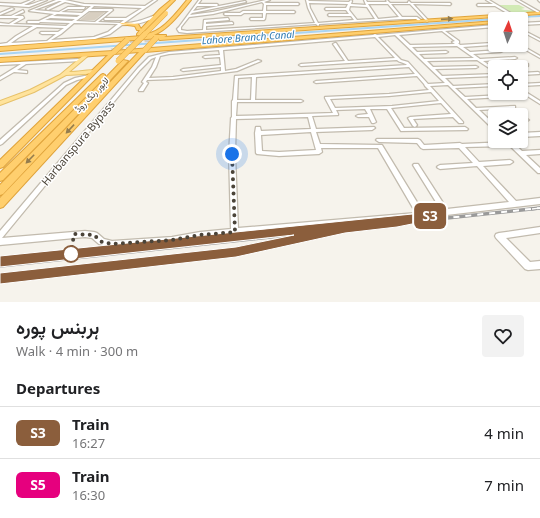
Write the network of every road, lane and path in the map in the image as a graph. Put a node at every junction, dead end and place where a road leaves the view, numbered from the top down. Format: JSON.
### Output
{"nodes":[{"id":1,"x":15,"y":0,"type":"edge"},
{"id":2,"x":33,"y":0,"type":"edge"},
{"id":3,"x":46,"y":0,"type":"edge"},
{"id":4,"x":59,"y":0,"type":"edge"},
{"id":5,"x":82,"y":0,"type":"edge"},
{"id":6,"x":156,"y":0,"type":"edge"},
{"id":7,"x":173,"y":0,"type":"edge"},
{"id":8,"x":178,"y":0,"type":"edge"},
{"id":9,"x":183,"y":0,"type":"edge"},
{"id":10,"x":189,"y":0,"type":"edge"},
{"id":11,"x":200,"y":0,"type":"edge"},
{"id":12,"x":251,"y":0,"type":"edge"},
{"id":13,"x":269,"y":0,"type":"edge"},
{"id":14,"x":288,"y":0,"type":"edge"},
{"id":15,"x":386,"y":0,"type":"edge"},
{"id":16,"x":407,"y":0,"type":"edge"},
{"id":17,"x":486,"y":0,"type":"edge"},
{"id":18,"x":517,"y":0,"type":"edge"},
{"id":19,"x":65,"y":1,"type":"junction"},
{"id":20,"x":85,"y":1,"type":"dead end"},
{"id":21,"x":106,"y":1,"type":"dead end"},
{"id":22,"x":308,"y":2,"type":"edge"},
{"id":23,"x":74,"y":3,"type":"junction"},
{"id":24,"x":257,"y":3,"type":"junction"},
{"id":25,"x":366,"y":3,"type":"edge"},
{"id":26,"x":388,"y":3,"type":"junction"},
{"id":27,"x":0,"y":4,"type":"edge"},
{"id":28,"x":6,"y":4,"type":"junction"},
{"id":29,"x":264,"y":4,"type":"junction"},
{"id":30,"x":298,"y":4,"type":"dead end"},
{"id":31,"x":410,"y":4,"type":"junction"},
{"id":32,"x":450,"y":4,"type":"dead end"},
{"id":33,"x":20,"y":5,"type":"junction"},
{"id":34,"x":197,"y":5,"type":"junction"},
{"id":35,"x":349,"y":5,"type":"edge"},
{"id":36,"x":478,"y":5,"type":"dead end"},
{"id":37,"x":494,"y":5,"type":"junction"},
{"id":38,"x":87,"y":6,"type":"junction"},
{"id":39,"x":99,"y":6,"type":"junction"},
{"id":40,"x":226,"y":6,"type":"junction"},
{"id":41,"x":254,"y":6,"type":"dead end"},
{"id":42,"x":289,"y":6,"type":"junction"},
{"id":43,"x":0,"y":7,"type":"edge"},
{"id":44,"x":144,"y":7,"type":"junction"},
{"id":45,"x":13,"y":8,"type":"dead end"},
{"id":46,"x":91,"y":8,"type":"junction"},
{"id":47,"x":296,"y":8,"type":"dead end"},
{"id":48,"x":231,"y":9,"type":"junction"},
{"id":49,"x":326,"y":9,"type":"dead end"},
{"id":50,"x":65,"y":10,"type":"junction"},
{"id":51,"x":23,"y":11,"type":"dead end"},
{"id":52,"x":167,"y":11,"type":"junction"},
{"id":53,"x":180,"y":11,"type":"junction"},
{"id":54,"x":34,"y":12,"type":"junction"},
{"id":55,"x":191,"y":12,"type":"junction"},
{"id":56,"x":252,"y":12,"type":"junction"},
{"id":57,"x":265,"y":12,"type":"junction"},
{"id":58,"x":507,"y":12,"type":"edge"},
{"id":59,"x":58,"y":13,"type":"junction"},
{"id":60,"x":540,"y":13,"type":"edge"},
{"id":61,"x":0,"y":14,"type":"edge"},
{"id":62,"x":83,"y":14,"type":"junction"},
{"id":63,"x":225,"y":14,"type":"dead end"},
{"id":64,"x":528,"y":14,"type":"edge"},
{"id":65,"x":329,"y":15,"type":"dead end"},
{"id":66,"x":352,"y":15,"type":"junction"},
{"id":67,"x":48,"y":16,"type":"junction"},
{"id":68,"x":188,"y":16,"type":"junction"},
{"id":69,"x":488,"y":16,"type":"edge"},
{"id":70,"x":11,"y":17,"type":"junction"},
{"id":71,"x":23,"y":17,"type":"junction"},
{"id":72,"x":153,"y":17,"type":"junction"},
{"id":73,"x":78,"y":18,"type":"junction"},
{"id":74,"x":401,"y":18,"type":"junction"},
{"id":75,"x":540,"y":18,"type":"edge"},
{"id":76,"x":100,"y":19,"type":"junction"},
{"id":77,"x":126,"y":19,"type":"junction"},
{"id":78,"x":228,"y":19,"type":"dead end"},
{"id":79,"x":251,"y":19,"type":"junction"},
{"id":80,"x":528,"y":19,"type":"edge"},
{"id":81,"x":377,"y":20,"type":"junction"},
{"id":82,"x":424,"y":20,"type":"junction"},
{"id":83,"x":356,"y":21,"type":"junction"},
{"id":84,"x":28,"y":22,"type":"dead end"},
{"id":85,"x":39,"y":22,"type":"junction"},
{"id":86,"x":73,"y":22,"type":"junction"},
{"id":87,"x":96,"y":22,"type":"junction"},
{"id":88,"x":488,"y":22,"type":"edge"},
{"id":89,"x":0,"y":23,"type":"edge"},
{"id":90,"x":232,"y":23,"type":"dead end"},
{"id":91,"x":480,"y":23,"type":"junction"},
{"id":92,"x":540,"y":23,"type":"edge"},
{"id":93,"x":122,"y":24,"type":"junction"},
{"id":94,"x":528,"y":24,"type":"edge"},
{"id":95,"x":9,"y":25,"type":"junction"},
{"id":96,"x":133,"y":25,"type":"junction"},
{"id":97,"x":205,"y":25,"type":"junction"},
{"id":98,"x":31,"y":26,"type":"junction"},
{"id":99,"x":36,"y":26,"type":"junction"},
{"id":100,"x":318,"y":26,"type":"junction"},
{"id":101,"x":67,"y":27,"type":"junction"},
{"id":102,"x":488,"y":27,"type":"joint"},
{"id":103,"x":116,"y":28,"type":"junction"},
{"id":104,"x":165,"y":28,"type":"junction"},
{"id":105,"x":255,"y":28,"type":"junction"},
{"id":106,"x":271,"y":28,"type":"junction"},
{"id":107,"x":139,"y":29,"type":"junction"},
{"id":108,"x":433,"y":29,"type":"junction"},
{"id":109,"x":283,"y":30,"type":"junction"},
{"id":110,"x":442,"y":30,"type":"junction"},
{"id":111,"x":204,"y":31,"type":"junction"},
{"id":112,"x":42,"y":33,"type":"dead end"},
{"id":113,"x":60,"y":33,"type":"junction"},
{"id":114,"x":109,"y":33,"type":"junction"},
{"id":115,"x":134,"y":34,"type":"junction"},
{"id":116,"x":396,"y":34,"type":"junction"},
{"id":117,"x":528,"y":34,"type":"edge"},
{"id":118,"x":178,"y":35,"type":"junction"},
{"id":119,"x":375,"y":35,"type":"junction"},
{"id":120,"x":304,"y":37,"type":"junction"},
{"id":121,"x":158,"y":38,"type":"junction"},
{"id":122,"x":124,"y":39,"type":"junction"},
{"id":123,"x":540,"y":40,"type":"edge"},
{"id":124,"x":47,"y":41,"type":"junction"},
{"id":125,"x":8,"y":44,"type":"junction"},
{"id":126,"x":335,"y":44,"type":"dead end"},
{"id":127,"x":488,"y":44,"type":"edge"},
{"id":128,"x":0,"y":45,"type":"edge"},
{"id":129,"x":234,"y":45,"type":"junction"},
{"id":130,"x":409,"y":46,"type":"junction"},
{"id":131,"x":458,"y":46,"type":"junction"},
{"id":132,"x":221,"y":48,"type":"junction"},
{"id":133,"x":0,"y":49,"type":"edge"},
{"id":134,"x":169,"y":49,"type":"junction"},
{"id":135,"x":146,"y":50,"type":"junction"},
{"id":136,"x":528,"y":51,"type":"edge"},
{"id":137,"x":112,"y":52,"type":"junction"},
{"id":138,"x":446,"y":52,"type":"dead end"},
{"id":139,"x":488,"y":52,"type":"edge"},
{"id":140,"x":416,"y":53,"type":"junction"},
{"id":141,"x":469,"y":53,"type":"junction"},
{"id":142,"x":99,"y":54,"type":"junction"},
{"id":143,"x":87,"y":55,"type":"junction"},
{"id":144,"x":159,"y":55,"type":"junction"},
{"id":145,"x":221,"y":56,"type":"junction"},
{"id":146,"x":205,"y":57,"type":"dead end"},
{"id":147,"x":515,"y":58,"type":"dead end"},
{"id":148,"x":540,"y":58,"type":"edge"},
{"id":149,"x":0,"y":59,"type":"edge"},
{"id":150,"x":398,"y":59,"type":"junction"},
{"id":151,"x":80,"y":60,"type":"junction"},
{"id":152,"x":424,"y":60,"type":"junction"},
{"id":153,"x":478,"y":60,"type":"junction"},
{"id":154,"x":259,"y":61,"type":"dead end"},
{"id":155,"x":103,"y":62,"type":"junction"},
{"id":156,"x":124,"y":62,"type":"junction"},
{"id":157,"x":347,"y":62,"type":"junction"},
{"id":158,"x":26,"y":63,"type":"junction"},
{"id":159,"x":0,"y":64,"type":"edge"},
{"id":160,"x":301,"y":65,"type":"dead end"},
{"id":161,"x":488,"y":65,"type":"edge"},
{"id":162,"x":222,"y":66,"type":"junction"},
{"id":163,"x":410,"y":66,"type":"junction"},
{"id":164,"x":476,"y":67,"type":"dead end"},
{"id":165,"x":432,"y":68,"type":"junction"},
{"id":166,"x":183,"y":70,"type":"dead end"},
{"id":167,"x":13,"y":71,"type":"junction"},
{"id":168,"x":234,"y":71,"type":"junction"},
{"id":169,"x":26,"y":72,"type":"dead end"},
{"id":170,"x":223,"y":72,"type":"junction"},
{"id":171,"x":91,"y":73,"type":"junction"},
{"id":172,"x":538,"y":73,"type":"dead end"},
{"id":173,"x":65,"y":74,"type":"junction"},
{"id":174,"x":528,"y":74,"type":"edge"},
{"id":175,"x":417,"y":75,"type":"junction"},
{"id":176,"x":488,"y":75,"type":"edge"},
{"id":177,"x":254,"y":76,"type":"junction"},
{"id":178,"x":236,"y":77,"type":"junction"},
{"id":179,"x":442,"y":77,"type":"junction"},
{"id":180,"x":0,"y":79,"type":"edge"},
{"id":181,"x":146,"y":79,"type":"junction"},
{"id":182,"x":316,"y":82,"type":"dead end"},
{"id":183,"x":540,"y":84,"type":"edge"},
{"id":184,"x":426,"y":85,"type":"junction"},
{"id":185,"x":488,"y":85,"type":"edge"},
{"id":186,"x":528,"y":85,"type":"edge"},
{"id":187,"x":450,"y":86,"type":"junction"},
{"id":188,"x":140,"y":90,"type":"dead end"},
{"id":189,"x":431,"y":91,"type":"junction"},
{"id":190,"x":528,"y":95,"type":"edge"},
{"id":191,"x":488,"y":97,"type":"edge"},
{"id":192,"x":463,"y":98,"type":"junction"},
{"id":193,"x":234,"y":101,"type":"junction"},
{"id":194,"x":253,"y":101,"type":"junction"},
{"id":195,"x":301,"y":101,"type":"dead end"},
{"id":196,"x":442,"y":102,"type":"junction"},
{"id":197,"x":540,"y":103,"type":"edge"},
{"id":198,"x":0,"y":104,"type":"edge"},
{"id":199,"x":388,"y":107,"type":"junction"},
{"id":200,"x":513,"y":107,"type":"dead end"},
{"id":201,"x":367,"y":108,"type":"junction"},
{"id":202,"x":333,"y":109,"type":"junction"},
{"id":203,"x":475,"y":109,"type":"junction"},
{"id":204,"x":370,"y":115,"type":"junction"},
{"id":205,"x":455,"y":115,"type":"junction"},
{"id":206,"x":310,"y":116,"type":"junction"},
{"id":207,"x":358,"y":116,"type":"dead end"},
{"id":208,"x":233,"y":118,"type":"junction"},
{"id":209,"x":374,"y":122,"type":"dead end"},
{"id":210,"x":461,"y":122,"type":"dead end"},
{"id":211,"x":488,"y":122,"type":"edge"},
{"id":212,"x":415,"y":125,"type":"dead end"},
{"id":213,"x":372,"y":128,"type":"dead end"},
{"id":214,"x":36,"y":129,"type":"junction"},
{"id":215,"x":465,"y":129,"type":"dead end"},
{"id":216,"x":314,"y":131,"type":"junction"},
{"id":217,"x":540,"y":134,"type":"edge"},
{"id":218,"x":528,"y":135,"type":"edge"},
{"id":219,"x":379,"y":140,"type":"dead end"},
{"id":220,"x":488,"y":143,"type":"edge"},
{"id":221,"x":0,"y":144,"type":"edge"},
{"id":222,"x":460,"y":145,"type":"junction"},
{"id":223,"x":318,"y":146,"type":"junction"},
{"id":224,"x":516,"y":148,"type":"edge"},
{"id":225,"x":540,"y":152,"type":"edge"},
{"id":226,"x":521,"y":153,"type":"junction"},
{"id":227,"x":510,"y":162,"type":"dead end"},
{"id":228,"x":477,"y":164,"type":"junction"},
{"id":229,"x":0,"y":165,"type":"edge"},
{"id":230,"x":416,"y":165,"type":"dead end"},
{"id":231,"x":440,"y":167,"type":"dead end"},
{"id":232,"x":540,"y":171,"type":"edge"},
{"id":233,"x":0,"y":178,"type":"edge"},
{"id":234,"x":0,"y":191,"type":"edge"},
{"id":235,"x":540,"y":201,"type":"edge"},
{"id":236,"x":0,"y":204,"type":"edge"},
{"id":237,"x":515,"y":204,"type":"junction"},
{"id":238,"x":445,"y":211,"type":"junction"},
{"id":239,"x":420,"y":215,"type":"junction"},
{"id":240,"x":540,"y":230,"type":"edge"},
{"id":241,"x":235,"y":232,"type":"junction"},
{"id":242,"x":0,"y":236,"type":"edge"},
{"id":243,"x":0,"y":242,"type":"edge"},
{"id":244,"x":540,"y":265,"type":"edge"}],
"edges":[{"from":1,"to":28,"type":"street"},
{"from":2,"to":33,"type":"street"},
{"from":3,"to":33,"type":"street"},
{"from":4,"to":19,"type":"street"},
{"from":4,"to":54,"type":"street"},
{"from":5,"to":23,"type":"street"},
{"from":6,"to":44,"type":"street"},
{"from":7,"to":52,"type":"highway"},
{"from":8,"to":52,"type":"highway","name":"لاہور رنگ روڈ"},
{"from":9,"to":52,"type":"highway","name":"لاہور رنگ روڈ"},
{"from":10,"to":53,"type":"highway"},
{"from":11,"to":34,"type":"street"},
{"from":12,"to":24,"type":"street"},
{"from":12,"to":40,"type":"street"},
{"from":13,"to":29,"type":"street"},
{"from":14,"to":42,"type":"street"},
{"from":15,"to":26,"type":"street"},
{"from":16,"to":31,"type":"street"},
{"from":17,"to":37,"type":"street"},
{"from":18,"to":60,"type":"street"},
{"from":19,"to":23,"type":"street"},
{"from":19,"to":50,"type":"street"},
{"from":20,"to":38,"type":"street"},
{"from":21,"to":39,"type":"street"},
{"from":22,"to":35,"type":"street"},
{"from":22,"to":100,"type":"street"},
{"from":23,"to":38,"type":"street"},
{"from":24,"to":29,"type":"street"},
{"from":24,"to":48,"type":"street"},
{"from":25,"to":26,"type":"street"},
{"from":25,"to":35,"type":"street"},
{"from":25,"to":81,"type":"street"},
{"from":26,"to":31,"type":"street"},
{"from":26,"to":74,"type":"street"},
{"from":27,"to":28,"type":"street"},
{"from":28,"to":33,"type":"street"},
{"from":28,"to":43,"type":"street"},
{"from":29,"to":42,"type":"street"},
{"from":29,"to":57,"type":"street"},
{"from":30,"to":42,"type":"street"},
{"from":31,"to":32,"type":"street"},
{"from":31,"to":82,"type":"street"},
{"from":34,"to":40,"type":"street"},
{"from":34,"to":55,"type":"street"},
{"from":35,"to":49,"type":"street"},
{"from":35,"to":66,"type":"street"},
{"from":36,"to":37,"type":"street"},
{"from":37,"to":58,"type":"street"},
{"from":38,"to":46,"type":"street"},
{"from":39,"to":44,"type":"street"},
{"from":39,"to":46,"type":"street"},
{"from":40,"to":48,"type":"street"},
{"from":40,"to":55,"type":"street"},
{"from":41,"to":56,"type":"street"},
{"from":42,"to":47,"type":"street"},
{"from":42,"to":57,"type":"street"},
{"from":44,"to":77,"type":"street"},
{"from":45,"to":61,"type":"street"},
{"from":46,"to":50,"type":"street"},
{"from":46,"to":62,"type":"street"},
{"from":46,"to":76,"type":"street"},
{"from":48,"to":68,"type":"street"},
{"from":50,"to":59,"type":"street"},
{"from":51,"to":70,"type":"street"},
{"from":52,"to":53,"type":"highway"},
{"from":52,"to":72,"type":"highway"},
{"from":52,"to":156,"type":"highway","name":"لاہور رنگ روڈ"},
{"from":53,"to":104,"type":"highway"},
{"from":54,"to":59,"type":"street"},
{"from":54,"to":71,"type":"street"},
{"from":55,"to":68,"type":"street"},
{"from":56,"to":57,"type":"street"},
{"from":56,"to":63,"type":"street"},
{"from":56,"to":79,"type":"street"},
{"from":57,"to":79,"type":"street"},
{"from":59,"to":62,"type":"street"},
{"from":59,"to":67,"type":"street"},
{"from":60,"to":64,"type":"highway"},
{"from":61,"to":70,"type":"street"},
{"from":62,"to":73,"type":"street"},
{"from":65,"to":66,"type":"street"},
{"from":66,"to":83,"type":"street"},
{"from":67,"to":73,"type":"street"},
{"from":67,"to":85,"type":"street"},
{"from":68,"to":111,"type":"street"},
{"from":82,"to":69,"type":"highway","one_way":true},
{"from":70,"to":71,"type":"street"},
{"from":70,"to":89,"type":"street"},
{"from":71,"to":95,"type":"street"},
{"from":72,"to":93,"type":"street"},
{"from":72,"to":107,"type":"highway"},
{"from":73,"to":86,"type":"street"},
{"from":74,"to":81,"type":"street"},
{"from":74,"to":82,"type":"street"},
{"from":75,"to":80,"type":"highway"},
{"from":76,"to":77,"type":"street"},
{"from":76,"to":87,"type":"street"},
{"from":77,"to":93,"type":"street"},
{"from":78,"to":97,"type":"street"},
{"from":79,"to":105,"type":"street"},
{"from":81,"to":83,"type":"street"},
{"from":82,"to":100,"type":"highway"},
{"from":83,"to":100,"type":"street"},
{"from":84,"to":85,"type":"street"},
{"from":85,"to":86,"type":"street"},
{"from":85,"to":98,"type":"street"},
{"from":86,"to":87,"type":"street"},
{"from":86,"to":101,"type":"street"},
{"from":87,"to":93,"type":"street"},
{"from":88,"to":91,"type":"highway"},
{"from":89,"to":95,"type":"street"},
{"from":90,"to":97,"type":"street"},
{"from":91,"to":102,"type":"street"},
{"from":91,"to":108,"type":"highway"},
{"from":92,"to":94,"type":"street"},
{"from":93,"to":96,"type":"highway"},
{"from":93,"to":103,"type":"street"},
{"from":95,"to":98,"type":"street"},
{"from":96,"to":103,"type":"highway"},
{"from":96,"to":107,"type":"highway"},
{"from":97,"to":111,"type":"street"},
{"from":98,"to":99,"type":"street"},
{"from":99,"to":101,"type":"street"},
{"from":99,"to":125,"type":"street"},
{"from":100,"to":106,"type":"street"},
{"from":100,"to":109,"type":"highway"},
{"from":101,"to":113,"type":"street"},
{"from":102,"to":110,"type":"street"},
{"from":103,"to":114,"type":"street"},
{"from":104,"to":118,"type":"highway"},
{"from":104,"to":121,"type":"highway"},
{"from":105,"to":106,"type":"street"},
{"from":105,"to":111,"type":"street"},
{"from":106,"to":109,"type":"highway"},
{"from":106,"to":118,"type":"highway"},
{"from":107,"to":115,"type":"highway"},
{"from":108,"to":110,"type":"street"},
{"from":108,"to":116,"type":"street"},
{"from":108,"to":120,"type":"highway"},
{"from":109,"to":121,"type":"highway"},
{"from":110,"to":131,"type":"street"},
{"from":112,"to":113,"type":"street"},
{"from":113,"to":124,"type":"street"},
{"from":114,"to":122,"type":"highway"},
{"from":114,"to":124,"type":"street"},
{"from":115,"to":122,"type":"highway"},
{"from":115,"to":122,"type":"highway"},
{"from":116,"to":119,"type":"street"},
{"from":116,"to":130,"type":"street"},
{"from":117,"to":123,"type":"street"},
{"from":118,"to":121,"type":"highway"},
{"from":119,"to":129,"type":"street"},
{"from":119,"to":150,"type":"street"},
{"from":120,"to":129,"type":"highway"},
{"from":120,"to":135,"type":"highway"},
{"from":121,"to":122,"type":"highway"},
{"from":121,"to":135,"type":"highway","bridge":true},
{"from":122,"to":133,"type":"highway"},
{"from":122,"to":137,"type":"highway","bridge":true},
{"from":124,"to":125,"type":"street"},
{"from":125,"to":128,"type":"street"},
{"from":126,"to":157,"type":"street"},
{"from":127,"to":131,"type":"street"},
{"from":129,"to":132,"type":"street"},
{"from":129,"to":134,"type":"highway"},
{"from":130,"to":131,"type":"street"},
{"from":130,"to":140,"type":"street"},
{"from":131,"to":141,"type":"street"},
{"from":132,"to":144,"type":"street"},
{"from":132,"to":145,"type":"street"},
{"from":134,"to":135,"type":"highway"},
{"from":134,"to":156,"type":"highway"},
{"from":135,"to":137,"type":"highway"},
{"from":135,"to":156,"type":"highway"},
{"from":136,"to":148,"type":"street"},
{"from":137,"to":142,"type":"highway"},
{"from":137,"to":149,"type":"highway"},
{"from":137,"to":155,"type":"highway"},
{"from":138,"to":140,"type":"street"},
{"from":139,"to":141,"type":"street"},
{"from":140,"to":152,"type":"street"},
{"from":141,"to":153,"type":"street"},
{"from":142,"to":143,"type":"highway"},
{"from":142,"to":155,"type":"highway"},
{"from":143,"to":149,"type":"highway"},
{"from":143,"to":151,"type":"main road"},
{"from":144,"to":181,"type":"street"},
{"from":144,"to":242,"type":"street","name":"Harbanspura Bypass"},
{"from":145,"to":146,"type":"street"},
{"from":145,"to":162,"type":"street"},
{"from":147,"to":153,"type":"street"},
{"from":150,"to":157,"type":"street"},
{"from":150,"to":163,"type":"street"},
{"from":151,"to":158,"type":"street"},
{"from":151,"to":173,"type":"main road"},
{"from":152,"to":153,"type":"street"},
{"from":152,"to":165,"type":"street"},
{"from":153,"to":161,"type":"street"},
{"from":154,"to":168,"type":"street"},
{"from":155,"to":171,"type":"highway"},
{"from":156,"to":214,"type":"highway"},
{"from":156,"to":233,"type":"highway","name":"لاہور رنگ روڈ"},
{"from":156,"to":234,"type":"highway","name":"لاہور رنگ روڈ","one_way":true},
{"from":156,"to":236,"type":"highway","one_way":true},
{"from":157,"to":160,"type":"street"},
{"from":158,"to":159,"type":"street"},
{"from":158,"to":167,"type":"street"},
{"from":162,"to":166,"type":"street"},
{"from":162,"to":170,"type":"street"},
{"from":163,"to":175,"type":"street"},
{"from":163,"to":177,"type":"street"},
{"from":164,"to":165,"type":"street"},
{"from":165,"to":179,"type":"street"},
{"from":167,"to":169,"type":"street"},
{"from":167,"to":180,"type":"street"},
{"from":168,"to":170,"type":"street"},
{"from":168,"to":178,"type":"street"},
{"from":170,"to":181,"type":"street"},
{"from":171,"to":173,"type":"main road"},
{"from":171,"to":214,"type":"highway"},
{"from":171,"to":221,"type":"street"},
{"from":172,"to":174,"type":"street"},
{"from":173,"to":198,"type":"main road"},
{"from":175,"to":182,"type":"street"},
{"from":175,"to":184,"type":"street"},
{"from":176,"to":179,"type":"street"},
{"from":177,"to":178,"type":"street"},
{"from":177,"to":194,"type":"street"},
{"from":178,"to":193,"type":"street"},
{"from":179,"to":187,"type":"street"},
{"from":181,"to":188,"type":"street"},
{"from":183,"to":186,"type":"street"},
{"from":184,"to":187,"type":"street"},
{"from":184,"to":189,"type":"street"},
{"from":185,"to":187,"type":"street"},
{"from":187,"to":192,"type":"street"},
{"from":189,"to":196,"type":"street"},
{"from":189,"to":202,"type":"street"},
{"from":190,"to":197,"type":"street"},
{"from":191,"to":192,"type":"street"},
{"from":192,"to":203,"type":"street"},
{"from":193,"to":194,"type":"street"},
{"from":193,"to":208,"type":"street"},
{"from":194,"to":195,"type":"street"},
{"from":196,"to":199,"type":"street"},
{"from":196,"to":205,"type":"street"},
{"from":199,"to":201,"type":"street"},
{"from":199,"to":215,"type":"street"},
{"from":200,"to":203,"type":"street"},
{"from":201,"to":202,"type":"street"},
{"from":201,"to":204,"type":"street"},
{"from":202,"to":206,"type":"street"},
{"from":203,"to":211,"type":"street"},
{"from":204,"to":207,"type":"street"},
{"from":204,"to":209,"type":"street"},
{"from":205,"to":210,"type":"street"},
{"from":205,"to":212,"type":"street"},
{"from":206,"to":208,"type":"street"},
{"from":206,"to":216,"type":"street"},
{"from":208,"to":241,"type":"street"},
{"from":213,"to":216,"type":"street"},
{"from":214,"to":229,"type":"highway"},
{"from":216,"to":223,"type":"street"},
{"from":216,"to":223,"type":"street"},
{"from":217,"to":218,"type":"street"},
{"from":219,"to":222,"type":"street"},
{"from":220,"to":222,"type":"street"},
{"from":222,"to":228,"type":"street"},
{"from":223,"to":239,"type":"street"},
{"from":224,"to":226,"type":"street"},
{"from":225,"to":226,"type":"street"},
{"from":226,"to":232,"type":"street"},
{"from":227,"to":228,"type":"street"},
{"from":228,"to":231,"type":"street"},
{"from":228,"to":237,"type":"street"},
{"from":230,"to":238,"type":"street"},
{"from":235,"to":237,"type":"street"},
{"from":237,"to":238,"type":"street"},
{"from":238,"to":239,"type":"street"},
{"from":239,"to":241,"type":"street"},
{"from":240,"to":244,"type":"street"},
{"from":241,"to":243,"type":"street"}]}
